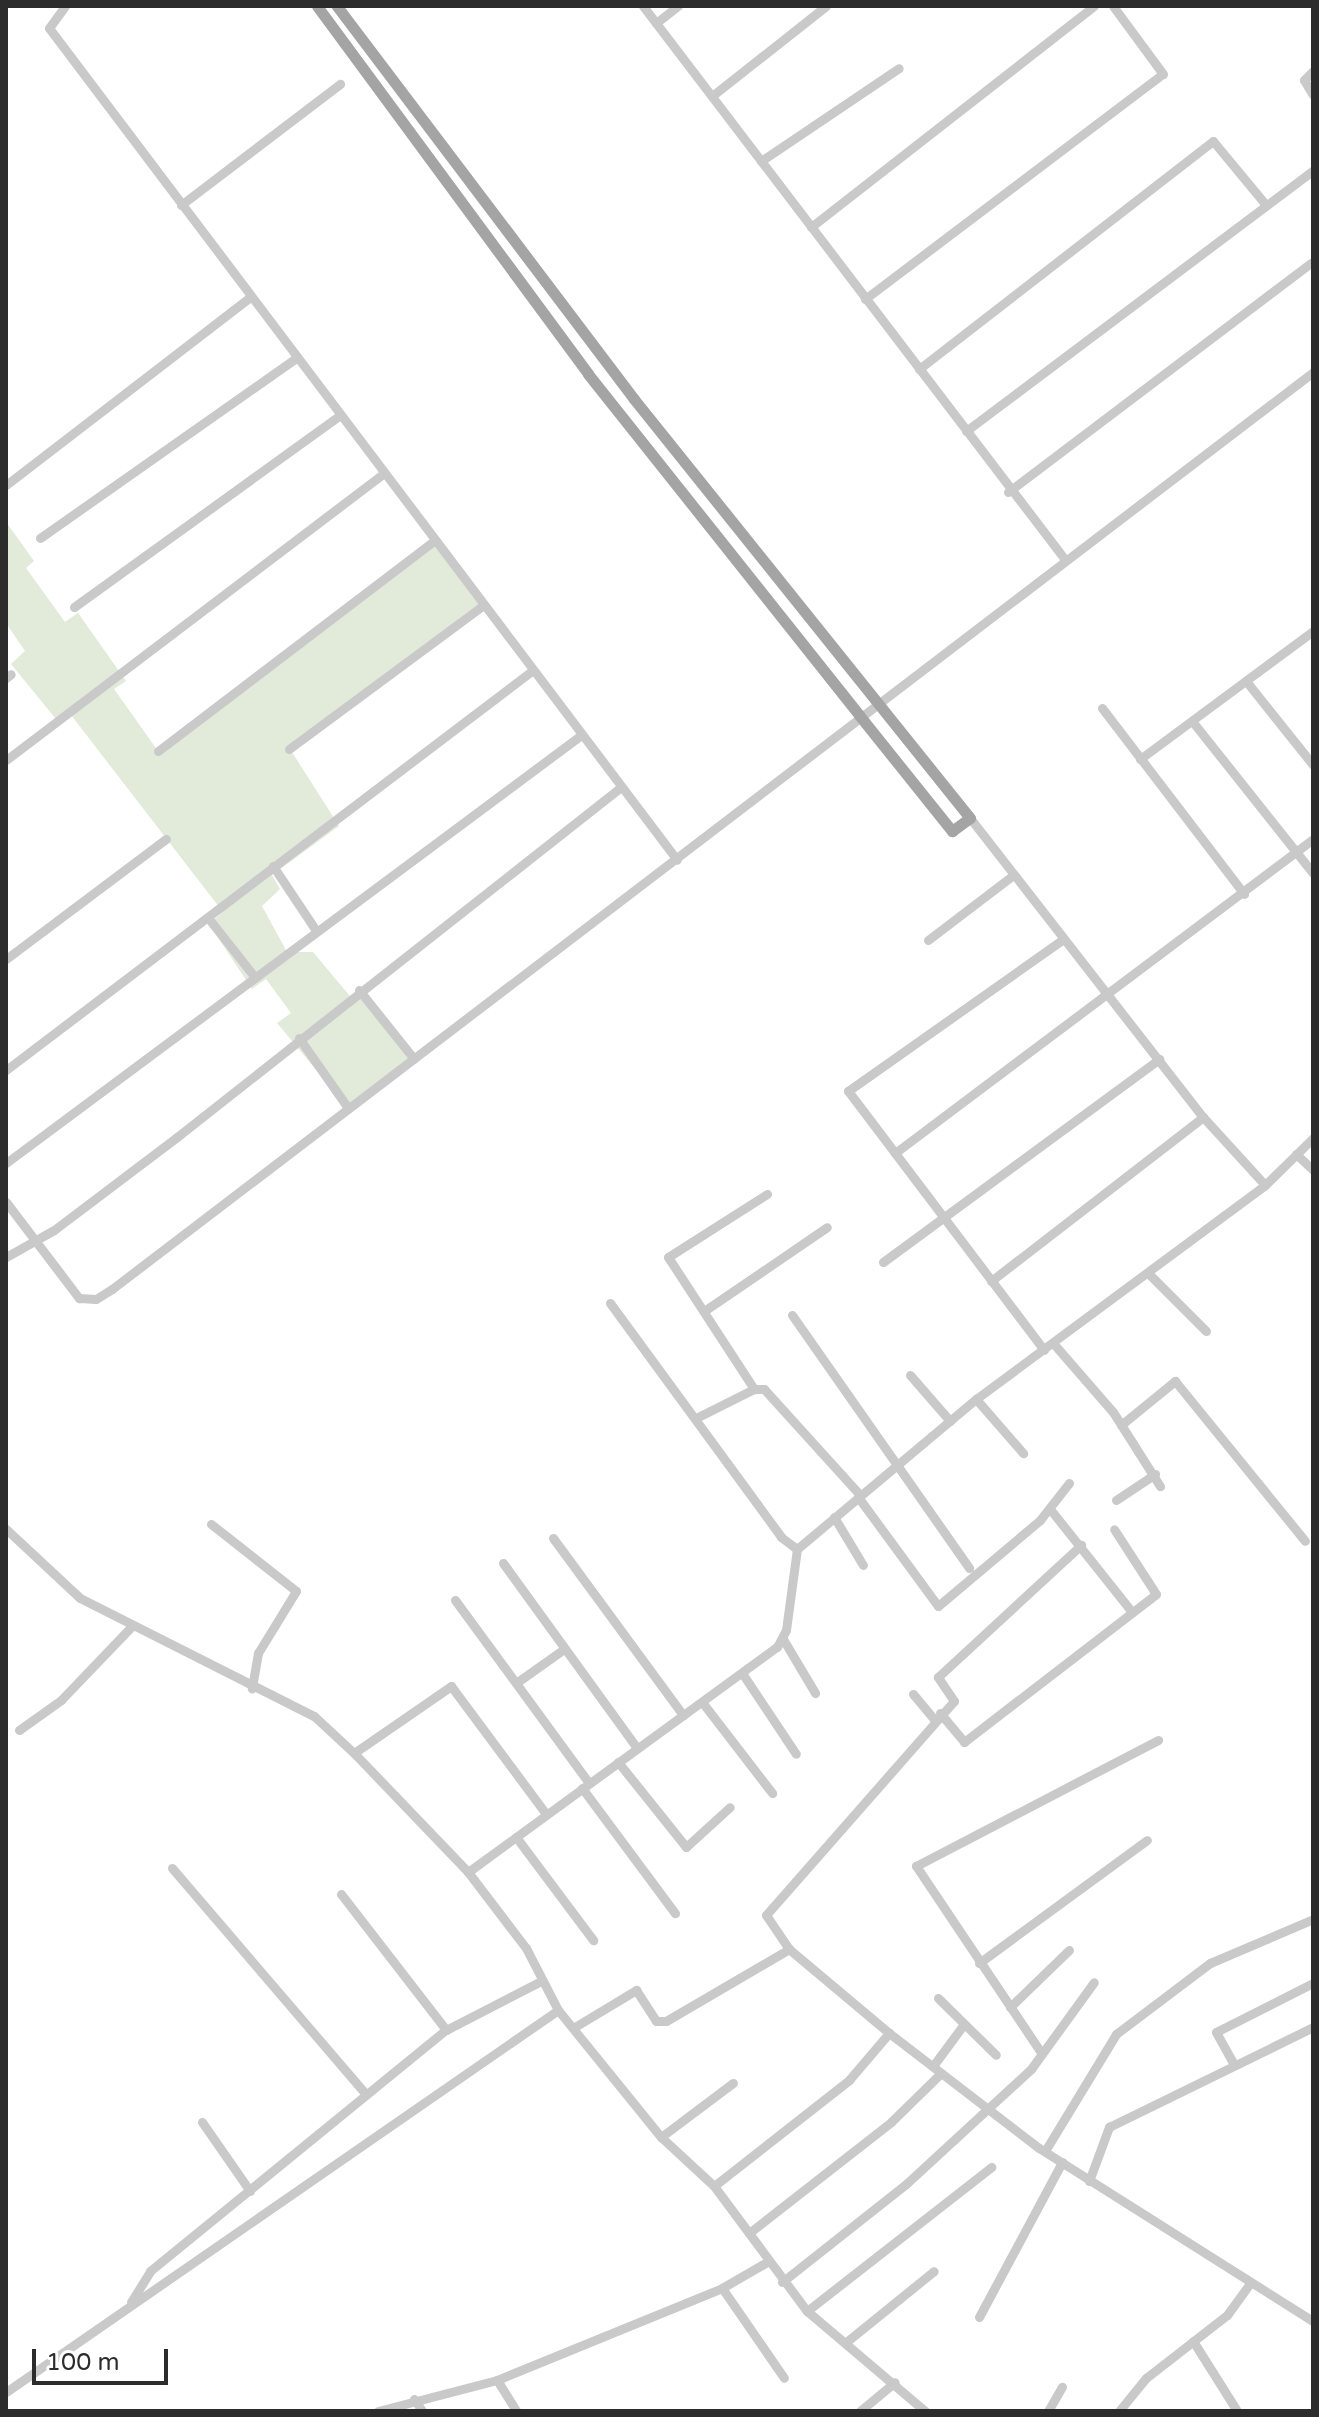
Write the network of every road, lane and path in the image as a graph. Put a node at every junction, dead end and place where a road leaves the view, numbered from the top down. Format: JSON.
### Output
{"nodes":[{"id":1,"x":65,"y":6,"type":"edge"},
{"id":2,"x":317,"y":6,"type":"edge"},
{"id":3,"x":337,"y":6,"type":"edge"},
{"id":4,"x":643,"y":6,"type":"edge"},
{"id":5,"x":678,"y":6,"type":"edge"},
{"id":6,"x":826,"y":6,"type":"edge"},
{"id":7,"x":1094,"y":6,"type":"edge"},
{"id":8,"x":1113,"y":6,"type":"edge"},
{"id":9,"x":656,"y":23,"type":"junction"},
{"id":10,"x":899,"y":68,"type":"dead end"},
{"id":11,"x":1313,"y":71,"type":"edge"},
{"id":12,"x":340,"y":84,"type":"dead end"},
{"id":13,"x":1313,"y":95,"type":"edge"},
{"id":14,"x":712,"y":96,"type":"junction"},
{"id":15,"x":761,"y":161,"type":"junction"},
{"id":16,"x":1313,"y":170,"type":"edge"},
{"id":17,"x":181,"y":205,"type":"junction"},
{"id":18,"x":1266,"y":205,"type":"junction"},
{"id":19,"x":811,"y":227,"type":"junction"},
{"id":20,"x":1311,"y":263,"type":"edge"},
{"id":21,"x":250,"y":297,"type":"junction"},
{"id":22,"x":865,"y":299,"type":"junction"},
{"id":23,"x":296,"y":358,"type":"junction"},
{"id":24,"x":605,"y":361,"type":"junction"},
{"id":25,"x":919,"y":369,"type":"junction"},
{"id":26,"x":1313,"y":372,"type":"edge"},
{"id":27,"x":588,"y":374,"type":"junction"},
{"id":28,"x":620,"y":380,"type":"junction"},
{"id":29,"x":603,"y":393,"type":"junction"},
{"id":30,"x":340,"y":415,"type":"junction"},
{"id":31,"x":966,"y":431,"type":"junction"},
{"id":32,"x":381,"y":475,"type":"junction"},
{"id":33,"x":6,"y":485,"type":"edge"},
{"id":34,"x":1008,"y":492,"type":"junction"},
{"id":35,"x":40,"y":538,"type":"dead end"},
{"id":36,"x":434,"y":541,"type":"junction"},
{"id":37,"x":1063,"y":557,"type":"junction"},
{"id":38,"x":482,"y":606,"type":"junction"},
{"id":39,"x":74,"y":607,"type":"dead end"},
{"id":40,"x":1310,"y":633,"type":"edge"},
{"id":41,"x":1313,"y":645,"type":"edge"},
{"id":42,"x":529,"y":673,"type":"junction"},
{"id":43,"x":1246,"y":681,"type":"junction"},
{"id":44,"x":874,"y":701,"type":"junction"},
{"id":45,"x":1102,"y":708,"type":"dead end"},
{"id":46,"x":859,"y":715,"type":"junction"},
{"id":47,"x":1192,"y":721,"type":"junction"},
{"id":48,"x":580,"y":736,"type":"junction"},
{"id":49,"x":289,"y":749,"type":"dead end"},
{"id":50,"x":158,"y":751,"type":"dead end"},
{"id":51,"x":1140,"y":759,"type":"junction"},
{"id":52,"x":6,"y":760,"type":"edge"},
{"id":53,"x":1313,"y":765,"type":"edge"},
{"id":54,"x":621,"y":787,"type":"junction"},
{"id":55,"x":970,"y":818,"type":"junction"},
{"id":56,"x":166,"y":839,"type":"dead end"},
{"id":57,"x":1313,"y":839,"type":"edge"},
{"id":58,"x":1296,"y":852,"type":"junction"},
{"id":59,"x":677,"y":860,"type":"junction"},
{"id":60,"x":273,"y":866,"type":"junction"},
{"id":61,"x":1313,"y":873,"type":"edge"},
{"id":62,"x":1012,"y":876,"type":"junction"},
{"id":63,"x":1244,"y":894,"type":"junction"},
{"id":64,"x":209,"y":919,"type":"junction"},
{"id":65,"x":315,"y":929,"type":"junction"},
{"id":66,"x":928,"y":940,"type":"dead end"},
{"id":67,"x":1061,"y":941,"type":"junction"},
{"id":68,"x":6,"y":959,"type":"edge"},
{"id":69,"x":253,"y":975,"type":"junction"},
{"id":70,"x":359,"y":990,"type":"junction"},
{"id":71,"x":1109,"y":998,"type":"junction"},
{"id":72,"x":299,"y":1038,"type":"junction"},
{"id":73,"x":414,"y":1059,"type":"junction"},
{"id":74,"x":1159,"y":1059,"type":"junction"},
{"id":75,"x":6,"y":1070,"type":"edge"},
{"id":76,"x":348,"y":1108,"type":"junction"},
{"id":77,"x":1203,"y":1117,"type":"junction"},
{"id":78,"x":1313,"y":1138,"type":"edge"},
{"id":79,"x":895,"y":1153,"type":"junction"},
{"id":80,"x":1296,"y":1154,"type":"junction"},
{"id":81,"x":6,"y":1163,"type":"edge"},
{"id":82,"x":1313,"y":1170,"type":"edge"},
{"id":83,"x":1265,"y":1185,"type":"junction"},
{"id":84,"x":767,"y":1194,"type":"dead end"},
{"id":85,"x":6,"y":1202,"type":"edge"},
{"id":86,"x":943,"y":1217,"type":"junction"},
{"id":87,"x":827,"y":1227,"type":"dead end"},
{"id":88,"x":36,"y":1242,"type":"junction"},
{"id":89,"x":6,"y":1257,"type":"edge"},
{"id":90,"x":883,"y":1262,"type":"dead end"},
{"id":91,"x":1148,"y":1273,"type":"junction"},
{"id":92,"x":991,"y":1281,"type":"junction"},
{"id":93,"x":610,"y":1303,"type":"dead end"},
{"id":94,"x":707,"y":1309,"type":"junction"},
{"id":95,"x":792,"y":1315,"type":"dead end"},
{"id":96,"x":1206,"y":1331,"type":"dead end"},
{"id":97,"x":1053,"y":1343,"type":"junction"},
{"id":98,"x":1044,"y":1350,"type":"junction"},
{"id":99,"x":910,"y":1375,"type":"dead end"},
{"id":100,"x":754,"y":1389,"type":"junction"},
{"id":101,"x":976,"y":1399,"type":"junction"},
{"id":102,"x":698,"y":1417,"type":"junction"},
{"id":103,"x":950,"y":1421,"type":"junction"},
{"id":104,"x":1121,"y":1425,"type":"junction"},
{"id":105,"x":1023,"y":1453,"type":"dead end"},
{"id":106,"x":897,"y":1464,"type":"junction"},
{"id":107,"x":1155,"y":1474,"type":"junction"},
{"id":108,"x":1069,"y":1483,"type":"dead end"},
{"id":109,"x":1160,"y":1486,"type":"dead end"},
{"id":110,"x":859,"y":1496,"type":"junction"},
{"id":111,"x":1116,"y":1500,"type":"dead end"},
{"id":112,"x":1050,"y":1509,"type":"junction"},
{"id":113,"x":834,"y":1517,"type":"junction"},
{"id":114,"x":211,"y":1524,"type":"dead end"},
{"id":115,"x":6,"y":1529,"type":"edge"},
{"id":116,"x":1114,"y":1529,"type":"dead end"},
{"id":117,"x":553,"y":1538,"type":"dead end"},
{"id":118,"x":1305,"y":1541,"type":"dead end"},
{"id":119,"x":1081,"y":1545,"type":"junction"},
{"id":120,"x":797,"y":1549,"type":"junction"},
{"id":121,"x":503,"y":1563,"type":"dead end"},
{"id":122,"x":863,"y":1565,"type":"dead end"},
{"id":123,"x":969,"y":1568,"type":"dead end"},
{"id":124,"x":455,"y":1600,"type":"dead end"},
{"id":125,"x":1132,"y":1612,"type":"junction"},
{"id":126,"x":132,"y":1626,"type":"junction"},
{"id":127,"x":783,"y":1639,"type":"junction"},
{"id":128,"x":564,"y":1649,"type":"junction"},
{"id":129,"x":742,"y":1673,"type":"junction"},
{"id":130,"x":516,"y":1683,"type":"junction"},
{"id":131,"x":252,"y":1688,"type":"junction"},
{"id":132,"x":815,"y":1693,"type":"dead end"},
{"id":133,"x":913,"y":1694,"type":"dead end"},
{"id":134,"x":702,"y":1702,"type":"junction"},
{"id":135,"x":683,"y":1715,"type":"junction"},
{"id":136,"x":937,"y":1716,"type":"junction"},
{"id":137,"x":19,"y":1730,"type":"dead end"},
{"id":138,"x":1158,"y":1740,"type":"dead end"},
{"id":139,"x":637,"y":1748,"type":"junction"},
{"id":140,"x":354,"y":1753,"type":"junction"},
{"id":141,"x":796,"y":1754,"type":"dead end"},
{"id":142,"x":618,"y":1762,"type":"junction"},
{"id":143,"x":586,"y":1785,"type":"junction"},
{"id":144,"x":772,"y":1793,"type":"dead end"},
{"id":145,"x":730,"y":1807,"type":"dead end"},
{"id":146,"x":546,"y":1814,"type":"junction"},
{"id":147,"x":516,"y":1837,"type":"junction"},
{"id":148,"x":1147,"y":1840,"type":"dead end"},
{"id":149,"x":172,"y":1868,"type":"dead end"},
{"id":150,"x":468,"y":1872,"type":"junction"},
{"id":151,"x":341,"y":1894,"type":"dead end"},
{"id":152,"x":675,"y":1913,"type":"dead end"},
{"id":153,"x":1313,"y":1919,"type":"edge"},
{"id":154,"x":593,"y":1940,"type":"dead end"},
{"id":155,"x":789,"y":1949,"type":"junction"},
{"id":156,"x":1069,"y":1950,"type":"dead end"},
{"id":157,"x":979,"y":1963,"type":"junction"},
{"id":158,"x":541,"y":1981,"type":"junction"},
{"id":159,"x":1094,"y":1982,"type":"dead end"},
{"id":160,"x":1313,"y":1983,"type":"edge"},
{"id":161,"x":938,"y":1998,"type":"dead end"},
{"id":162,"x":1010,"y":2007,"type":"junction"},
{"id":163,"x":558,"y":2010,"type":"junction"},
{"id":164,"x":964,"y":2024,"type":"junction"},
{"id":165,"x":1313,"y":2027,"type":"edge"},
{"id":166,"x":573,"y":2028,"type":"junction"},
{"id":167,"x":446,"y":2030,"type":"junction"},
{"id":168,"x":889,"y":2033,"type":"junction"},
{"id":169,"x":1040,"y":2051,"type":"junction"},
{"id":170,"x":996,"y":2055,"type":"dead end"},
{"id":171,"x":1232,"y":2061,"type":"junction"},
{"id":172,"x":937,"y":2070,"type":"junction"},
{"id":173,"x":733,"y":2083,"type":"dead end"},
{"id":174,"x":366,"y":2094,"type":"junction"},
{"id":175,"x":986,"y":2107,"type":"junction"},
{"id":176,"x":202,"y":2122,"type":"dead end"},
{"id":177,"x":661,"y":2137,"type":"junction"},
{"id":178,"x":1045,"y":2151,"type":"junction"},
{"id":179,"x":1062,"y":2162,"type":"junction"},
{"id":180,"x":991,"y":2167,"type":"dead end"},
{"id":181,"x":1089,"y":2181,"type":"junction"},
{"id":182,"x":714,"y":2186,"type":"junction"},
{"id":183,"x":250,"y":2191,"type":"junction"},
{"id":184,"x":749,"y":2233,"type":"junction"},
{"id":185,"x":767,"y":2262,"type":"junction"},
{"id":186,"x":934,"y":2271,"type":"dead end"},
{"id":187,"x":782,"y":2282,"type":"junction"},
{"id":188,"x":1248,"y":2286,"type":"junction"},
{"id":189,"x":722,"y":2288,"type":"junction"},
{"id":190,"x":131,"y":2302,"type":"junction"},
{"id":191,"x":807,"y":2311,"type":"junction"},
{"id":192,"x":979,"y":2317,"type":"dead end"},
{"id":193,"x":1313,"y":2321,"type":"edge"},
{"id":194,"x":1193,"y":2341,"type":"junction"},
{"id":195,"x":845,"y":2343,"type":"junction"},
{"id":196,"x":784,"y":2378,"type":"dead end"},
{"id":197,"x":497,"y":2380,"type":"junction"},
{"id":198,"x":895,"y":2382,"type":"junction"},
{"id":199,"x":1062,"y":2387,"type":"dead end"},
{"id":200,"x":6,"y":2392,"type":"edge"},
{"id":201,"x":414,"y":2399,"type":"junction"},
{"id":202,"x":378,"y":2411,"type":"edge"},
{"id":203,"x":422,"y":2411,"type":"edge"},
{"id":204,"x":516,"y":2411,"type":"edge"},
{"id":205,"x":860,"y":2411,"type":"edge"},
{"id":206,"x":925,"y":2411,"type":"edge"},
{"id":207,"x":1048,"y":2411,"type":"edge"},
{"id":208,"x":1119,"y":2411,"type":"edge"},
{"id":209,"x":1237,"y":2411,"type":"edge"}],
"edges":[{"from":1,"to":17,"type":"street"},
{"from":2,"to":27,"type":"main road"},
{"from":3,"to":24,"type":"main road"},
{"from":4,"to":9,"type":"street"},
{"from":5,"to":9,"type":"street"},
{"from":6,"to":14,"type":"street"},
{"from":7,"to":19,"type":"street"},
{"from":8,"to":22,"type":"street"},
{"from":9,"to":14,"type":"street"},
{"from":10,"to":15,"type":"street"},
{"from":11,"to":13,"type":"street"},
{"from":12,"to":17,"type":"street"},
{"from":14,"to":15,"type":"street"},
{"from":15,"to":19,"type":"street"},
{"from":16,"to":18,"type":"street"},
{"from":17,"to":21,"type":"street"},
{"from":18,"to":25,"type":"street"},
{"from":18,"to":31,"type":"street"},
{"from":19,"to":22,"type":"street"},
{"from":20,"to":34,"type":"street"},
{"from":21,"to":23,"type":"street"},
{"from":21,"to":33,"type":"street"},
{"from":22,"to":25,"type":"street"},
{"from":23,"to":30,"type":"street"},
{"from":23,"to":35,"type":"street"},
{"from":24,"to":27,"type":"main road"},
{"from":24,"to":28,"type":"main road"},
{"from":25,"to":31,"type":"street"},
{"from":26,"to":37,"type":"street"},
{"from":27,"to":29,"type":"main road"},
{"from":28,"to":29,"type":"main road"},
{"from":28,"to":44,"type":"main road"},
{"from":29,"to":46,"type":"main road"},
{"from":30,"to":32,"type":"street"},
{"from":30,"to":39,"type":"street"},
{"from":31,"to":34,"type":"street"},
{"from":32,"to":36,"type":"street"},
{"from":32,"to":52,"type":"street"},
{"from":34,"to":37,"type":"street"},
{"from":36,"to":38,"type":"street"},
{"from":36,"to":50,"type":"street"},
{"from":37,"to":44,"type":"street"},
{"from":38,"to":42,"type":"street"},
{"from":38,"to":49,"type":"street"},
{"from":40,"to":41,"type":"street"},
{"from":40,"to":43,"type":"street"},
{"from":42,"to":48,"type":"street"},
{"from":42,"to":60,"type":"street"},
{"from":43,"to":47,"type":"street"},
{"from":43,"to":53,"type":"street"},
{"from":44,"to":46,"type":"street"},
{"from":44,"to":55,"type":"main road"},
{"from":45,"to":51,"type":"street"},
{"from":46,"to":55,"type":"main road"},
{"from":46,"to":59,"type":"street"},
{"from":47,"to":51,"type":"street"},
{"from":47,"to":58,"type":"street"},
{"from":48,"to":54,"type":"street"},
{"from":48,"to":65,"type":"street"},
{"from":51,"to":63,"type":"street"},
{"from":54,"to":59,"type":"street"},
{"from":54,"to":70,"type":"street"},
{"from":55,"to":62,"type":"street"},
{"from":56,"to":68,"type":"street"},
{"from":57,"to":58,"type":"street"},
{"from":58,"to":61,"type":"street"},
{"from":58,"to":63,"type":"street"},
{"from":59,"to":73,"type":"street"},
{"from":60,"to":64,"type":"street"},
{"from":60,"to":65,"type":"street"},
{"from":62,"to":66,"type":"street"},
{"from":62,"to":67,"type":"street"},
{"from":63,"to":71,"type":"street"},
{"from":64,"to":69,"type":"street"},
{"from":64,"to":75,"type":"street"},
{"from":65,"to":69,"type":"street"},
{"from":67,"to":71,"type":"street"},
{"from":67,"to":79,"type":"street"},
{"from":69,"to":81,"type":"street"},
{"from":70,"to":72,"type":"street"},
{"from":70,"to":73,"type":"street"},
{"from":71,"to":74,"type":"street"},
{"from":71,"to":79,"type":"street"},
{"from":72,"to":76,"type":"street"},
{"from":72,"to":88,"type":"street"},
{"from":73,"to":76,"type":"street"},
{"from":74,"to":77,"type":"street"},
{"from":74,"to":86,"type":"street"},
{"from":76,"to":88,"type":"street"},
{"from":77,"to":83,"type":"street"},
{"from":77,"to":92,"type":"street"},
{"from":78,"to":80,"type":"street"},
{"from":79,"to":86,"type":"street"},
{"from":80,"to":82,"type":"street"},
{"from":80,"to":83,"type":"street"},
{"from":83,"to":91,"type":"street"},
{"from":84,"to":94,"type":"street"},
{"from":85,"to":88,"type":"street"},
{"from":86,"to":90,"type":"street"},
{"from":86,"to":92,"type":"street"},
{"from":87,"to":94,"type":"street"},
{"from":88,"to":89,"type":"street"},
{"from":91,"to":96,"type":"street"},
{"from":91,"to":97,"type":"street"},
{"from":92,"to":98,"type":"street"},
{"from":93,"to":102,"type":"street"},
{"from":94,"to":100,"type":"street"},
{"from":95,"to":106,"type":"street"},
{"from":97,"to":98,"type":"street"},
{"from":97,"to":104,"type":"street"},
{"from":98,"to":101,"type":"street"},
{"from":99,"to":103,"type":"street"},
{"from":100,"to":102,"type":"street"},
{"from":100,"to":110,"type":"street"},
{"from":101,"to":103,"type":"street"},
{"from":101,"to":105,"type":"street"},
{"from":102,"to":120,"type":"street"},
{"from":103,"to":106,"type":"street"},
{"from":104,"to":107,"type":"street"},
{"from":104,"to":118,"type":"street"},
{"from":106,"to":110,"type":"street"},
{"from":106,"to":123,"type":"street"},
{"from":107,"to":109,"type":"street"},
{"from":107,"to":111,"type":"street"},
{"from":108,"to":112,"type":"street"},
{"from":110,"to":112,"type":"street"},
{"from":110,"to":113,"type":"street"},
{"from":112,"to":119,"type":"street"},
{"from":113,"to":120,"type":"street"},
{"from":113,"to":122,"type":"street"},
{"from":114,"to":131,"type":"street"},
{"from":115,"to":126,"type":"street"},
{"from":116,"to":125,"type":"street"},
{"from":117,"to":135,"type":"street"},
{"from":119,"to":125,"type":"street"},
{"from":119,"to":136,"type":"street"},
{"from":120,"to":127,"type":"street"},
{"from":121,"to":128,"type":"street"},
{"from":124,"to":130,"type":"street"},
{"from":125,"to":136,"type":"street"},
{"from":126,"to":131,"type":"street"},
{"from":126,"to":137,"type":"street"},
{"from":127,"to":129,"type":"street"},
{"from":127,"to":132,"type":"street"},
{"from":128,"to":130,"type":"street"},
{"from":128,"to":139,"type":"street"},
{"from":129,"to":134,"type":"street"},
{"from":129,"to":141,"type":"street"},
{"from":130,"to":143,"type":"street"},
{"from":131,"to":140,"type":"street"},
{"from":133,"to":136,"type":"street"},
{"from":134,"to":135,"type":"street"},
{"from":134,"to":144,"type":"street"},
{"from":135,"to":139,"type":"street"},
{"from":136,"to":155,"type":"street"},
{"from":138,"to":157,"type":"street"},
{"from":139,"to":142,"type":"street"},
{"from":140,"to":146,"type":"street"},
{"from":140,"to":150,"type":"street"},
{"from":142,"to":143,"type":"street"},
{"from":142,"to":145,"type":"street"},
{"from":143,"to":146,"type":"street"},
{"from":143,"to":152,"type":"street"},
{"from":146,"to":147,"type":"street"},
{"from":147,"to":150,"type":"street"},
{"from":147,"to":154,"type":"street"},
{"from":148,"to":157,"type":"street"},
{"from":149,"to":174,"type":"street"},
{"from":150,"to":158,"type":"street"},
{"from":151,"to":167,"type":"street"},
{"from":153,"to":178,"type":"street"},
{"from":155,"to":166,"type":"street"},
{"from":155,"to":168,"type":"street"},
{"from":156,"to":162,"type":"street"},
{"from":157,"to":162,"type":"street"},
{"from":158,"to":163,"type":"street"},
{"from":158,"to":167,"type":"street"},
{"from":159,"to":169,"type":"street"},
{"from":160,"to":171,"type":"street"},
{"from":161,"to":164,"type":"street"},
{"from":162,"to":169,"type":"street"},
{"from":163,"to":166,"type":"street"},
{"from":163,"to":190,"type":"street"},
{"from":164,"to":170,"type":"street"},
{"from":164,"to":172,"type":"street"},
{"from":165,"to":171,"type":"street"},
{"from":166,"to":177,"type":"street"},
{"from":167,"to":174,"type":"street"},
{"from":168,"to":172,"type":"street"},
{"from":168,"to":182,"type":"street"},
{"from":169,"to":175,"type":"street"},
{"from":171,"to":181,"type":"street"},
{"from":172,"to":175,"type":"street"},
{"from":172,"to":184,"type":"street"},
{"from":173,"to":177,"type":"street"},
{"from":174,"to":183,"type":"street"},
{"from":175,"to":178,"type":"street"},
{"from":175,"to":187,"type":"street"},
{"from":176,"to":183,"type":"street"},
{"from":177,"to":182,"type":"street"},
{"from":178,"to":179,"type":"street"},
{"from":179,"to":181,"type":"street"},
{"from":179,"to":192,"type":"street"},
{"from":180,"to":191,"type":"street"},
{"from":181,"to":188,"type":"street"},
{"from":182,"to":184,"type":"street"},
{"from":183,"to":190,"type":"street"},
{"from":184,"to":185,"type":"street"},
{"from":185,"to":187,"type":"street"},
{"from":185,"to":189,"type":"street"},
{"from":186,"to":195,"type":"street"},
{"from":187,"to":191,"type":"street"},
{"from":188,"to":193,"type":"street"},
{"from":188,"to":194,"type":"street"},
{"from":189,"to":196,"type":"street"},
{"from":189,"to":197,"type":"street"},
{"from":190,"to":200,"type":"street"},
{"from":191,"to":195,"type":"street"},
{"from":194,"to":208,"type":"street"},
{"from":194,"to":209,"type":"street"},
{"from":195,"to":198,"type":"street"},
{"from":197,"to":201,"type":"street"},
{"from":197,"to":204,"type":"street"},
{"from":198,"to":205,"type":"street"},
{"from":198,"to":206,"type":"street"},
{"from":199,"to":207,"type":"street"},
{"from":201,"to":202,"type":"street"},
{"from":201,"to":203,"type":"street"}]}
